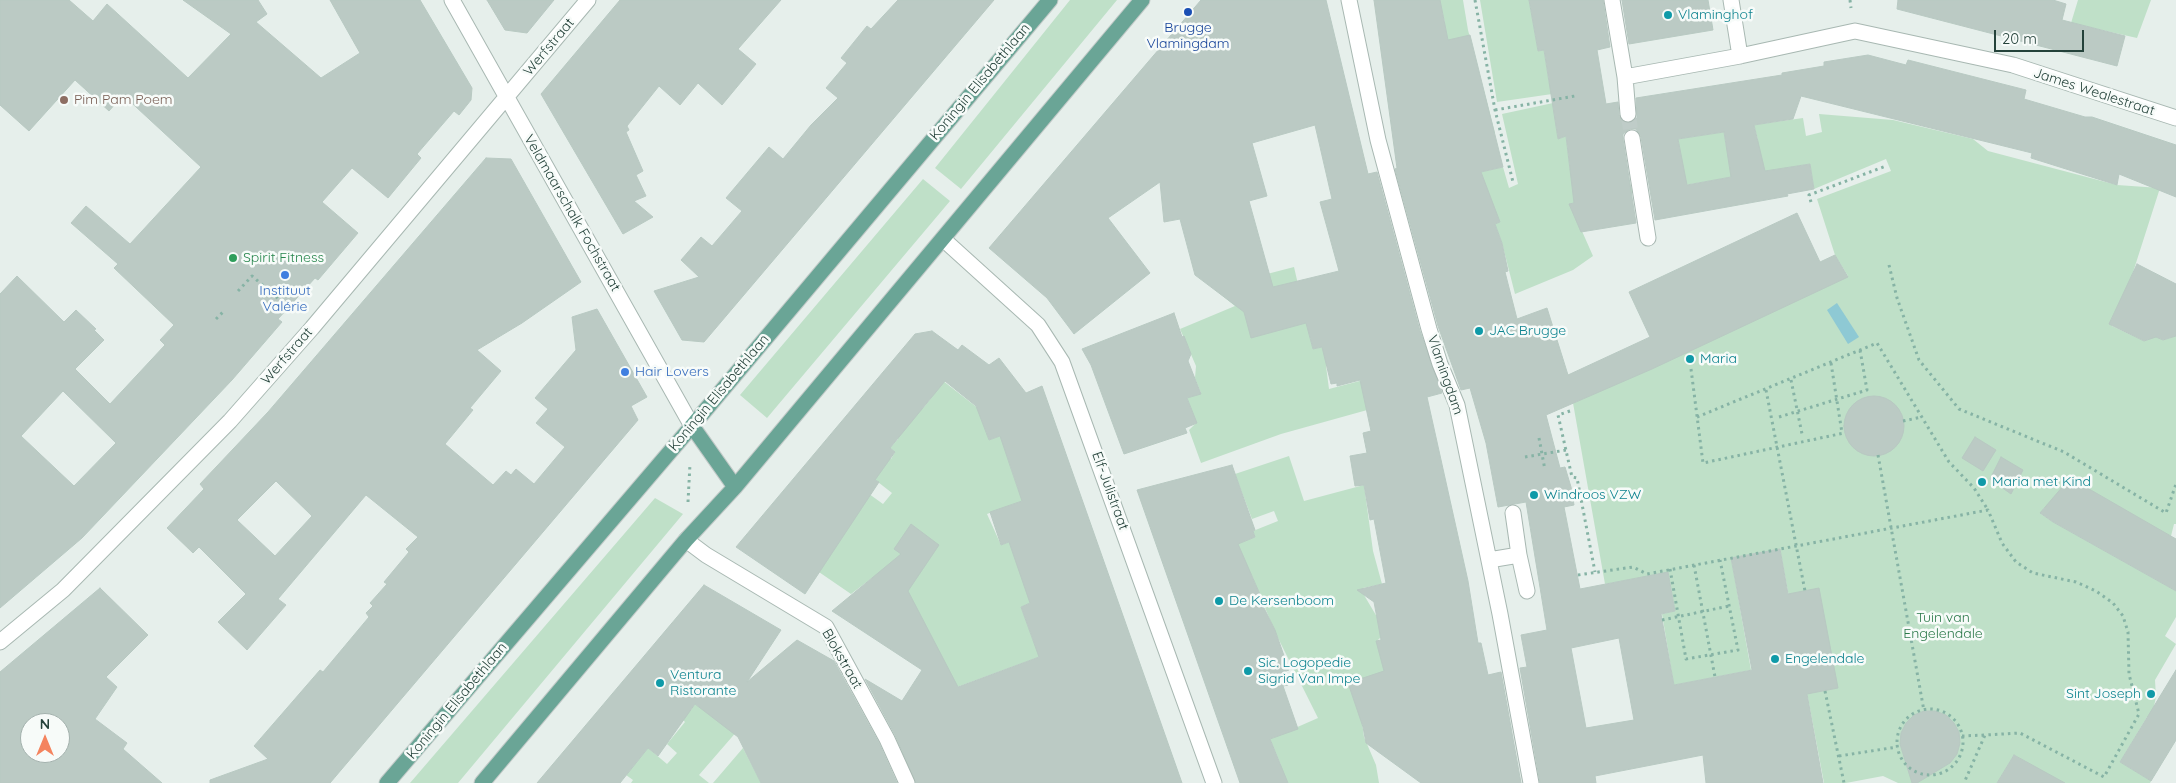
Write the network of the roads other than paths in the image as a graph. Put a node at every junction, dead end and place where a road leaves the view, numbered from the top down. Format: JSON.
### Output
{"nodes":[{"id":1,"x":452,"y":0,"type":"edge"},
{"id":2,"x":588,"y":0,"type":"edge"},
{"id":3,"x":1050,"y":0,"type":"edge"},
{"id":4,"x":1142,"y":0,"type":"edge"},
{"id":5,"x":1349,"y":0,"type":"edge"},
{"id":6,"x":1612,"y":0,"type":"edge"},
{"id":7,"x":1730,"y":0,"type":"edge"},
{"id":8,"x":1740,"y":56,"type":"junction"},
{"id":9,"x":1625,"y":78,"type":"junction"},
{"id":10,"x":507,"y":96,"type":"junction"},
{"id":11,"x":1628,"y":114,"type":"tunnel mouth"},
{"id":12,"x":2176,"y":118,"type":"edge"},
{"id":13,"x":1632,"y":138,"type":"tunnel mouth"},
{"id":14,"x":1648,"y":238,"type":"dead end"},
{"id":15,"x":943,"y":239,"type":"junction"},
{"id":16,"x":692,"y":426,"type":"junction"},
{"id":17,"x":735,"y":487,"type":"junction"},
{"id":18,"x":1513,"y":513,"type":"dead end"},
{"id":19,"x":686,"y":540,"type":"junction"},
{"id":20,"x":1519,"y":555,"type":"junction"},
{"id":21,"x":1489,"y":560,"type":"junction"},
{"id":22,"x":1527,"y":591,"type":"dead end"},
{"id":23,"x":0,"y":642,"type":"edge"},
{"id":24,"x":386,"y":783,"type":"edge"},
{"id":25,"x":482,"y":783,"type":"edge"},
{"id":26,"x":907,"y":783,"type":"edge"},
{"id":27,"x":1214,"y":783,"type":"edge"},
{"id":28,"x":1531,"y":783,"type":"edge"}],
"edges":[{"from":1,"to":10,"type":"street","name":"Veldmaarschalk Fochstraat"},
{"from":2,"to":10,"type":"street","name":"Werfstraat"},
{"from":3,"to":16,"type":"main road","name":"Koningin Elisabethlaan"},
{"from":4,"to":15,"type":"main road"},
{"from":5,"to":21,"type":"street","name":"Vlamingdam"},
{"from":6,"to":9,"type":"street"},
{"from":7,"to":8,"type":"street"},
{"from":8,"to":9,"type":"street","name":"James Wealestraat"},
{"from":8,"to":12,"type":"street","name":"James Wealestraat"},
{"from":9,"to":11,"type":"street"},
{"from":10,"to":16,"type":"street","name":"Veldmaarschalk Fochstraat"},
{"from":10,"to":23,"type":"street","name":"Werfstraat"},
{"from":13,"to":14,"type":"street"},
{"from":15,"to":17,"type":"main road"},
{"from":15,"to":27,"type":"street","name":"Elf-Julistraat"},
{"from":16,"to":17,"type":"main road"},
{"from":16,"to":24,"type":"main road","name":"Koningin Elisabethlaan"},
{"from":17,"to":19,"type":"main road"},
{"from":18,"to":20,"type":"street"},
{"from":19,"to":25,"type":"main road"},
{"from":19,"to":26,"type":"street","name":"Blokstraat"},
{"from":20,"to":21,"type":"street"},
{"from":20,"to":22,"type":"street"},
{"from":21,"to":28,"type":"street","name":"Vlamingdam"}]}
